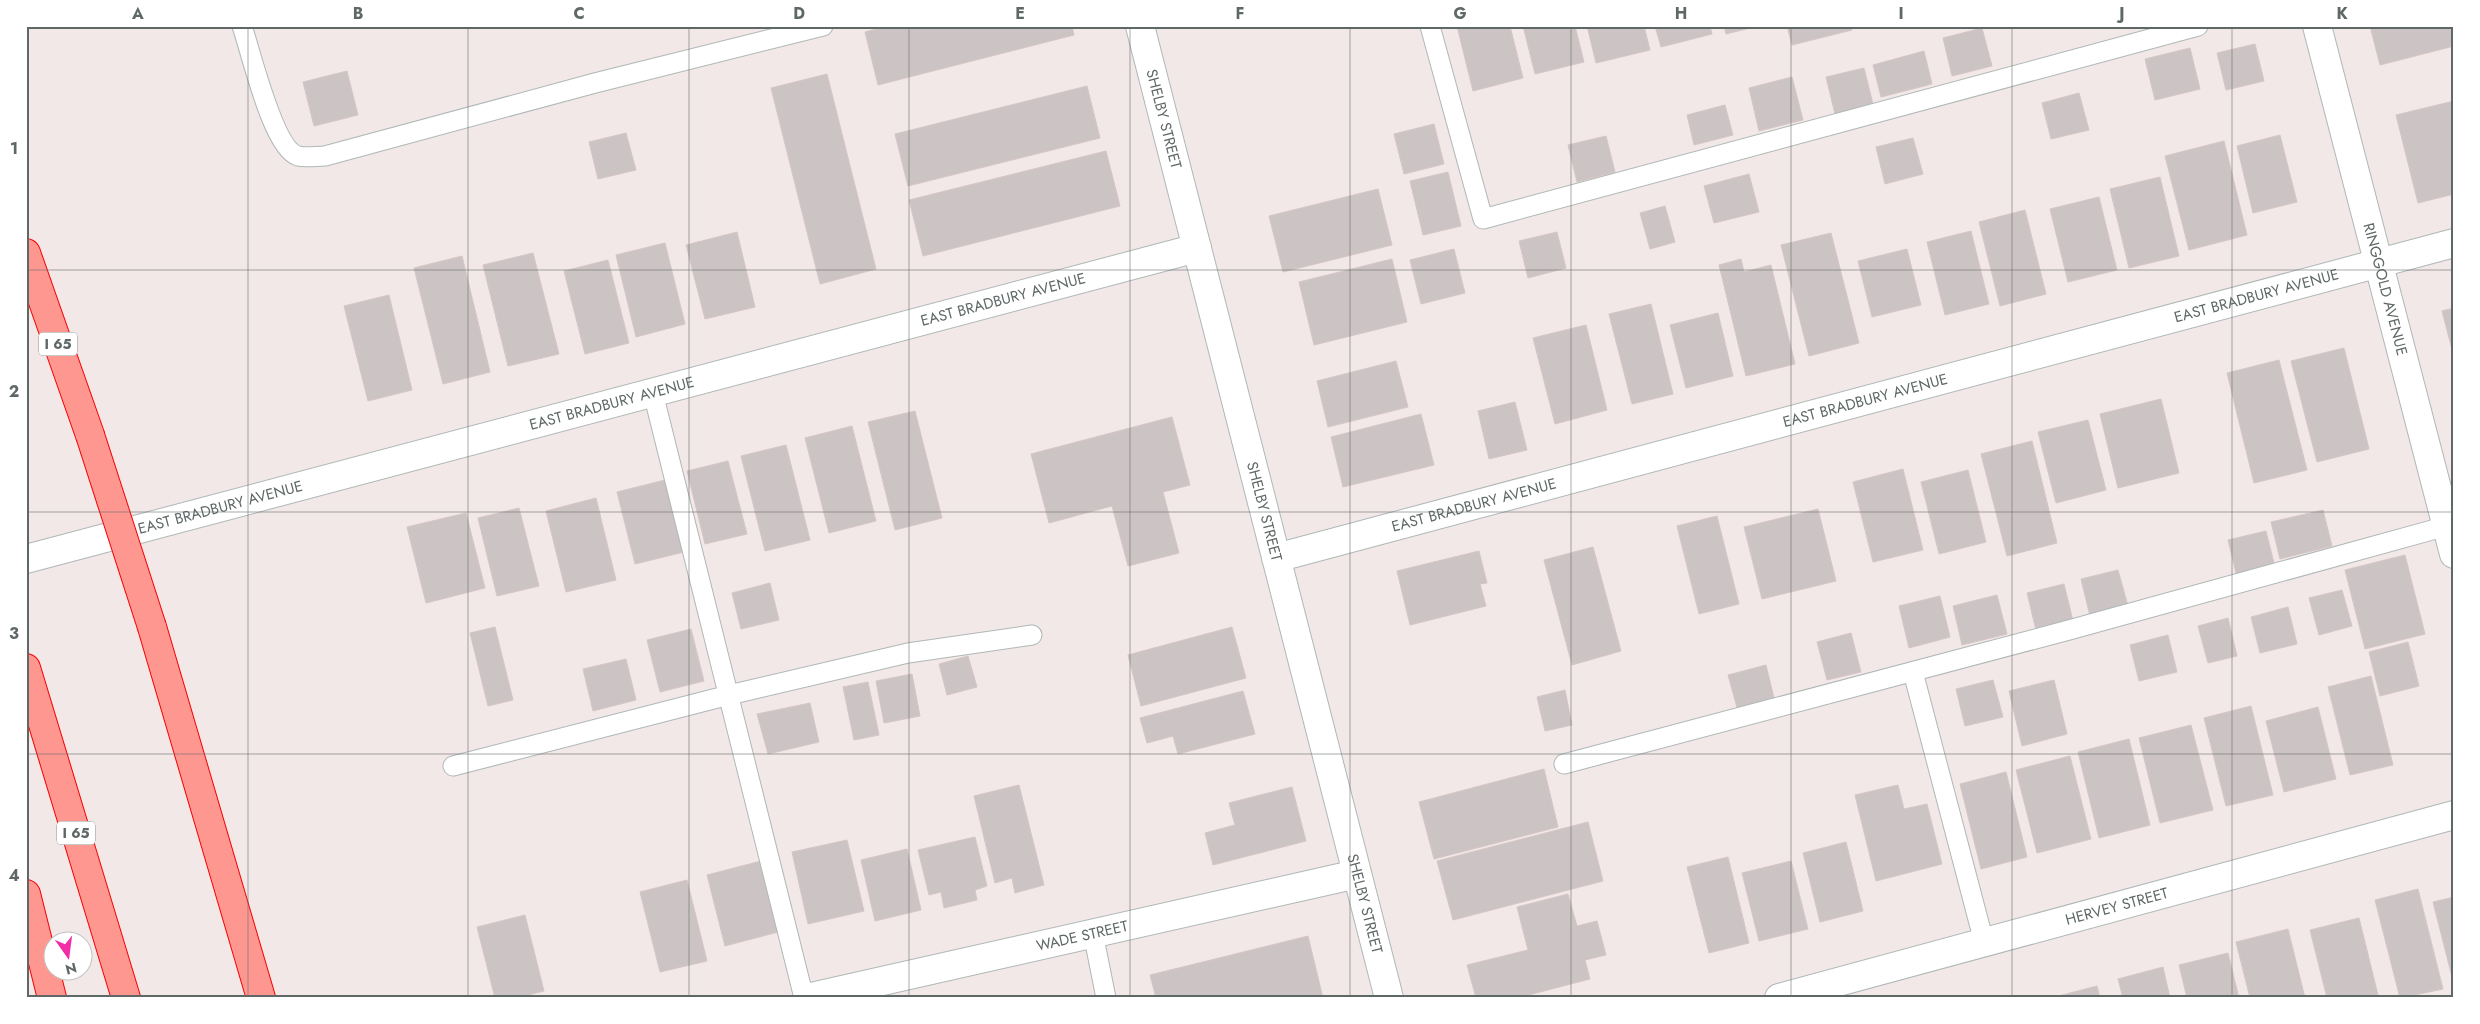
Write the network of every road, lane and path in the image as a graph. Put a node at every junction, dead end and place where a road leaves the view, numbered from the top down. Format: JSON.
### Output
{"nodes":[{"id":1,"x":242,"y":26,"type":"edge"},
{"id":2,"x":823,"y":26,"type":"edge"},
{"id":3,"x":1140,"y":26,"type":"edge"},
{"id":4,"x":1430,"y":26,"type":"edge"},
{"id":5,"x":2198,"y":26,"type":"edge"},
{"id":6,"x":2316,"y":26,"type":"edge"},
{"id":7,"x":2454,"y":243,"type":"edge"},
{"id":8,"x":1197,"y":248,"type":"junction"},
{"id":9,"x":26,"y":253,"type":"edge"},
{"id":10,"x":2378,"y":263,"type":"junction"},
{"id":11,"x":653,"y":392,"type":"junction"},
{"id":12,"x":2450,"y":525,"type":"edge"},
{"id":13,"x":2454,"y":554,"type":"edge"},
{"id":14,"x":1276,"y":558,"type":"junction"},
{"id":15,"x":26,"y":560,"type":"edge"},
{"id":16,"x":1032,"y":635,"type":"dead end"},
{"id":17,"x":26,"y":668,"type":"edge"},
{"id":18,"x":1913,"y":672,"type":"junction"},
{"id":19,"x":729,"y":695,"type":"junction"},
{"id":20,"x":1564,"y":764,"type":"dead end"},
{"id":21,"x":453,"y":766,"type":"dead end"},
{"id":22,"x":197,"y":781,"type":"junction"},
{"id":23,"x":2454,"y":815,"type":"edge"},
{"id":24,"x":1357,"y":874,"type":"junction"},
{"id":25,"x":26,"y":894,"type":"edge"},
{"id":26,"x":1092,"y":934,"type":"junction"},
{"id":27,"x":1984,"y":942,"type":"junction"},
{"id":28,"x":52,"y":998,"type":"edge"},
{"id":29,"x":126,"y":998,"type":"edge"},
{"id":30,"x":261,"y":998,"type":"edge"},
{"id":31,"x":280,"y":998,"type":"edge"},
{"id":32,"x":806,"y":998,"type":"edge"},
{"id":33,"x":1106,"y":998,"type":"edge"},
{"id":34,"x":1389,"y":998,"type":"edge"},
{"id":35,"x":1779,"y":998,"type":"edge"}],
"edges":[{"from":1,"to":2,"type":"lane"},
{"from":3,"to":8,"type":"street","name":"SHELBY STREET"},
{"from":4,"to":5,"type":"lane"},
{"from":6,"to":10,"type":"street","name":"RINGGOLD AVENUE"},
{"from":7,"to":10,"type":"street","name":"EAST BRADBURY AVENUE"},
{"from":8,"to":11,"type":"street","name":"EAST BRADBURY AVENUE"},
{"from":8,"to":14,"type":"street","name":"SHELBY STREET"},
{"from":9,"to":22,"type":"highway","number":"I 65","bridge":true},
{"from":10,"to":12,"type":"street","name":"RINGGOLD AVENUE"},
{"from":10,"to":14,"type":"street","name":"EAST BRADBURY AVENUE"},
{"from":11,"to":15,"type":"street","name":"EAST BRADBURY AVENUE"},
{"from":11,"to":19,"type":"lane"},
{"from":12,"to":13,"type":"street","name":"RINGGOLD AVENUE"},
{"from":12,"to":18,"type":"lane"},
{"from":14,"to":24,"type":"street","name":"SHELBY STREET"},
{"from":16,"to":19,"type":"lane"},
{"from":17,"to":29,"type":"highway","number":"I 65"},
{"from":18,"to":20,"type":"lane"},
{"from":18,"to":27,"type":"lane"},
{"from":19,"to":21,"type":"lane"},
{"from":19,"to":32,"type":"lane"},
{"from":22,"to":30,"type":"highway","number":"I 65"},
{"from":22,"to":31,"type":"highway"},
{"from":23,"to":27,"type":"street","name":"HERVEY STREET"},
{"from":24,"to":26,"type":"street","name":"WADE STREET"},
{"from":24,"to":34,"type":"street","name":"SHELBY STREET"},
{"from":25,"to":28,"type":"highway"},
{"from":26,"to":32,"type":"street","name":"WADE STREET"},
{"from":26,"to":33,"type":"lane"},
{"from":27,"to":35,"type":"street","name":"HERVEY STREET"}]}
